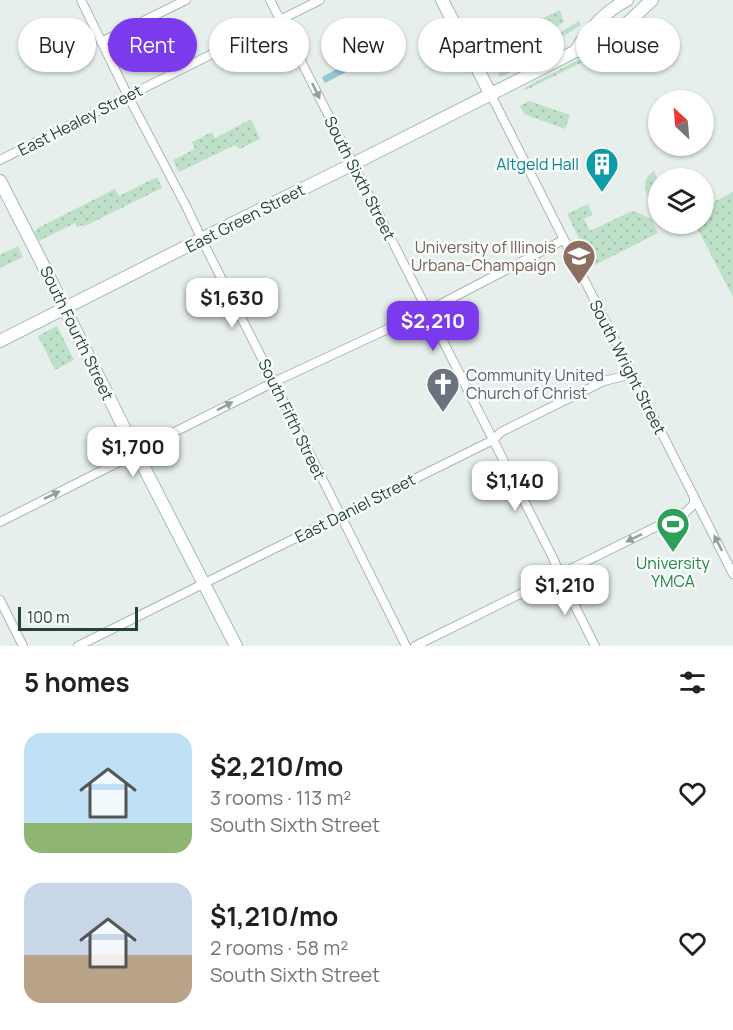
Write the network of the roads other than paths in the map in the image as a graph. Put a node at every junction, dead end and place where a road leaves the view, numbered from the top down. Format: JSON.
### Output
{"nodes":[{"id":1,"x":81,"y":0,"type":"edge"},
{"id":2,"x":186,"y":0,"type":"edge"},
{"id":3,"x":270,"y":0,"type":"edge"},
{"id":4,"x":320,"y":0,"type":"edge"},
{"id":5,"x":442,"y":0,"type":"edge"},
{"id":6,"x":627,"y":0,"type":"edge"},
{"id":7,"x":652,"y":0,"type":"edge"},
{"id":8,"x":279,"y":18,"type":"edge"},
{"id":9,"x":284,"y":18,"type":"edge"},
{"id":10,"x":601,"y":18,"type":"edge"},
{"id":11,"x":632,"y":18,"type":"edge"},
{"id":12,"x":101,"y":42,"type":"junction"},
{"id":13,"x":576,"y":51,"type":"edge"},
{"id":14,"x":209,"y":56,"type":"edge"},
{"id":15,"x":306,"y":72,"type":"edge"},
{"id":16,"x":491,"y":94,"type":"junction"},
{"id":17,"x":128,"y":96,"type":"junction"},
{"id":18,"x":0,"y":160,"type":"edge"},
{"id":19,"x":352,"y":165,"type":"junction"},
{"id":20,"x":0,"y":181,"type":"edge"},
{"id":21,"x":201,"y":239,"type":"junction"},
{"id":22,"x":563,"y":240,"type":"junction"},
{"id":23,"x":65,"y":309,"type":"junction"},
{"id":24,"x":427,"y":311,"type":"junction"},
{"id":25,"x":0,"y":341,"type":"edge"},
{"id":26,"x":632,"y":374,"type":"junction"},
{"id":27,"x":274,"y":382,"type":"junction"},
{"id":28,"x":493,"y":440,"type":"junction"},
{"id":29,"x":135,"y":452,"type":"junction"},
{"id":30,"x":693,"y":495,"type":"junction"},
{"id":31,"x":686,"y":512,"type":"junction"},
{"id":32,"x":702,"y":513,"type":"junction"},
{"id":33,"x":341,"y":516,"type":"junction"},
{"id":34,"x":0,"y":522,"type":"edge"},
{"id":35,"x":560,"y":574,"type":"junction"},
{"id":36,"x":733,"y":574,"type":"edge"},
{"id":37,"x":204,"y":583,"type":"junction"},
{"id":38,"x":0,"y":600,"type":"edge"},
{"id":39,"x":23,"y":646,"type":"edge"},
{"id":40,"x":78,"y":646,"type":"edge"},
{"id":41,"x":236,"y":646,"type":"edge"},
{"id":42,"x":406,"y":646,"type":"edge"},
{"id":43,"x":416,"y":646,"type":"edge"},
{"id":44,"x":595,"y":646,"type":"edge"}],
"edges":[{"from":1,"to":12,"type":"street","name":"South Fifth Street"},
{"from":2,"to":12,"type":"street"},
{"from":3,"to":8,"type":"street","name":"South Sixth Street"},
{"from":4,"to":9,"type":"street","name":"East Healey Street"},
{"from":5,"to":16,"type":"street","name":"South Wright Street"},
{"from":6,"to":10,"type":"street"},
{"from":7,"to":11,"type":"street","name":"East Green Street"},
{"from":12,"to":17,"type":"street","name":"South Fifth Street"},
{"from":13,"to":16,"type":"street","name":"East Green Street"},
{"from":14,"to":17,"type":"street","name":"East Healey Street"},
{"from":15,"to":19,"type":"street","name":"South Sixth Street","one_way":true},
{"from":16,"to":19,"type":"street","name":"East Green Street"},
{"from":16,"to":22,"type":"street","name":"South Wright Street"},
{"from":17,"to":18,"type":"street","name":"East Healey Street"},
{"from":17,"to":21,"type":"street","name":"South Fifth Street"},
{"from":19,"to":21,"type":"street","name":"East Green Street"},
{"from":19,"to":24,"type":"street","name":"South Sixth Street"},
{"from":20,"to":23,"type":"street","name":"South Fourth Street"},
{"from":21,"to":23,"type":"street","name":"East Green Street"},
{"from":21,"to":27,"type":"street","name":"South Fifth Street"},
{"from":22,"to":24,"type":"street"},
{"from":22,"to":26,"type":"street","name":"South Wright Street"},
{"from":23,"to":25,"type":"street","name":"East Green Street"},
{"from":23,"to":29,"type":"street","name":"South Fourth Street"},
{"from":24,"to":27,"type":"street"},
{"from":24,"to":28,"type":"street","name":"South Sixth Street"},
{"from":26,"to":28,"type":"street","name":"East Daniel Street"},
{"from":26,"to":30,"type":"street","name":"South Wright Street"},
{"from":29,"to":27,"type":"street","one_way":true},
{"from":27,"to":33,"type":"street","name":"South Fifth Street"},
{"from":28,"to":33,"type":"street","name":"East Daniel Street"},
{"from":28,"to":35,"type":"street","name":"South Sixth Street"},
{"from":34,"to":29,"type":"street","one_way":true},
{"from":29,"to":37,"type":"street","name":"South Fourth Street"},
{"from":30,"to":31,"type":"street"},
{"from":30,"to":32,"type":"street","name":"South Wright Street"},
{"from":31,"to":32,"type":"street"},
{"from":31,"to":35,"type":"street","one_way":true},
{"from":36,"to":32,"type":"street","name":"South Wright Street","one_way":true},
{"from":33,"to":37,"type":"street","name":"East Daniel Street"},
{"from":33,"to":42,"type":"street","name":"South Fifth Street"},
{"from":35,"to":43,"type":"street"},
{"from":35,"to":44,"type":"street","name":"South Sixth Street"},
{"from":37,"to":40,"type":"street","name":"East Daniel Street"},
{"from":37,"to":41,"type":"street","name":"South Fourth Street"},
{"from":38,"to":39,"type":"street"}]}
